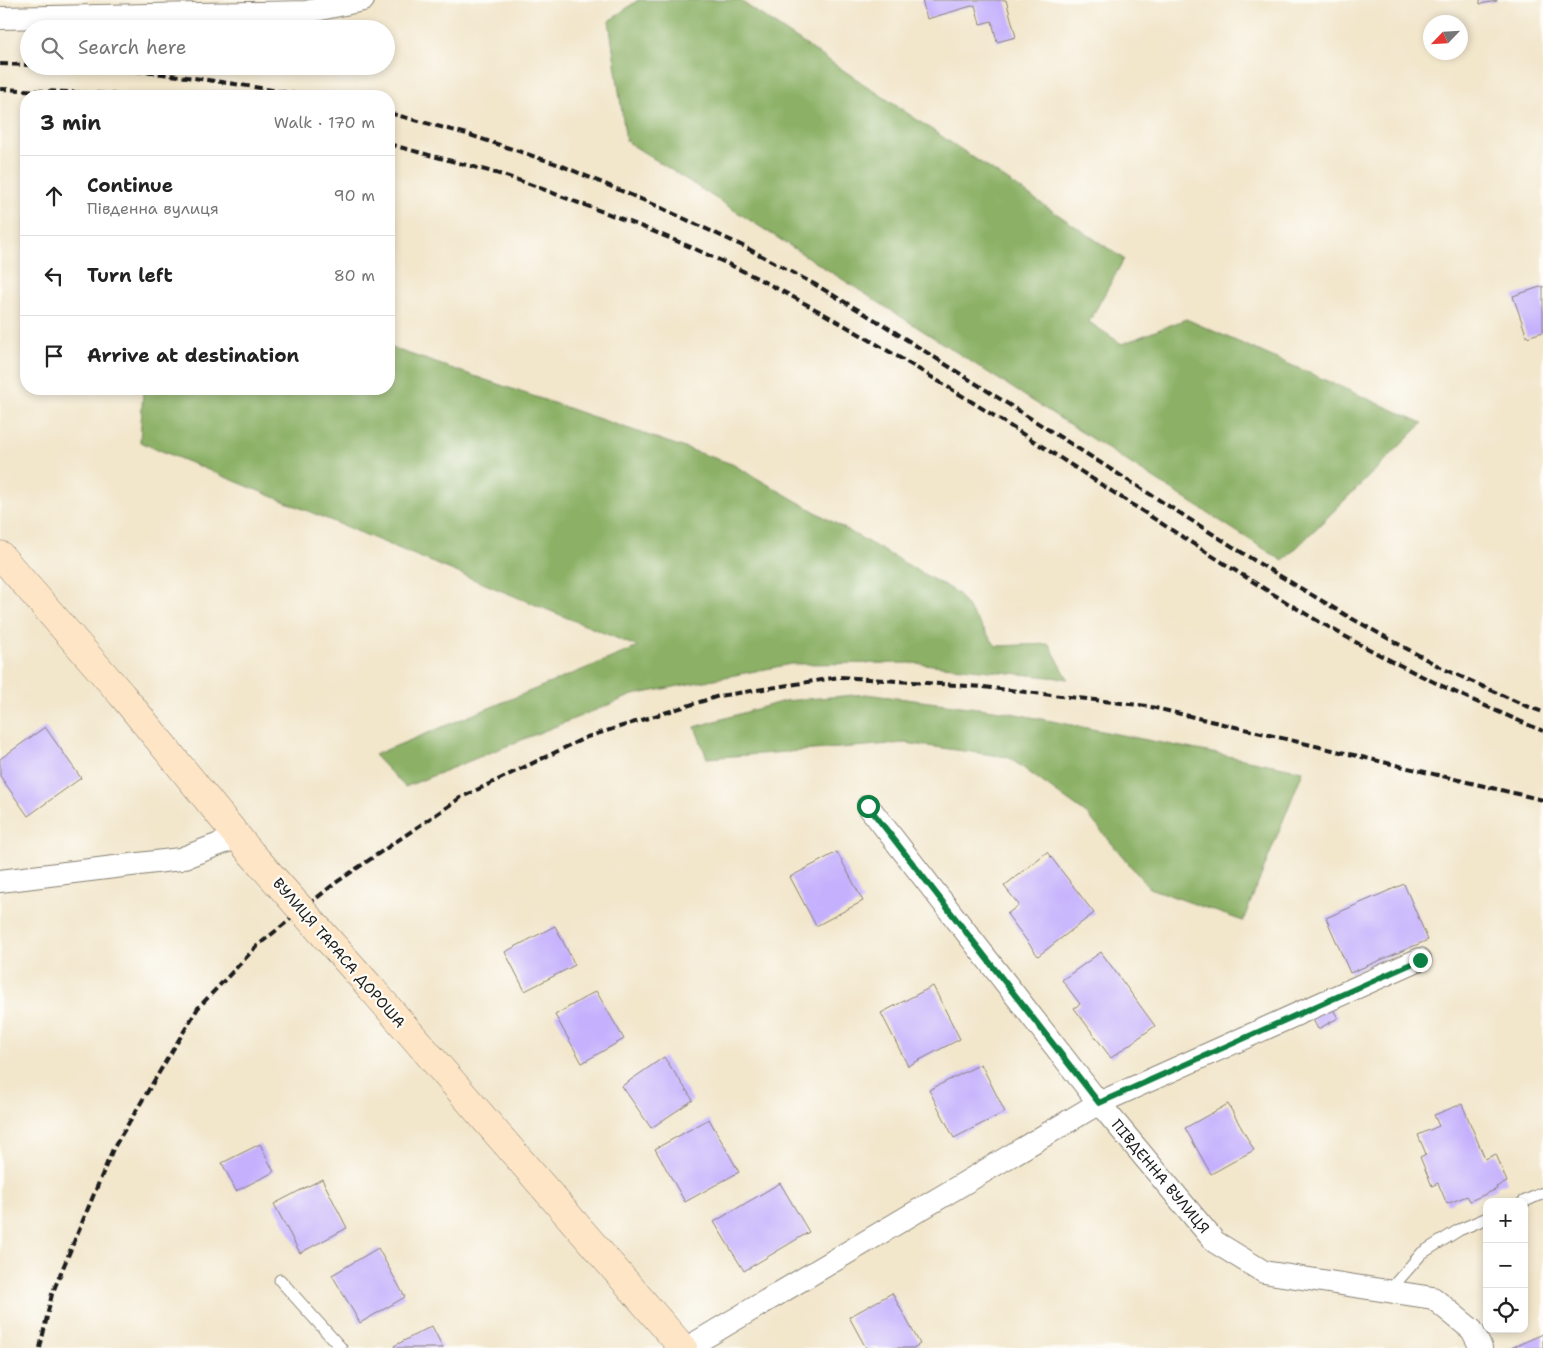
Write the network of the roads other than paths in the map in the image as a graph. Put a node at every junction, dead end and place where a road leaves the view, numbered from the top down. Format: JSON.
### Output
{"nodes":[{"id":1,"x":363,"y":0,"type":"edge"},
{"id":2,"x":305,"y":6,"type":"edge"},
{"id":3,"x":0,"y":18,"type":"edge"},
{"id":4,"x":0,"y":556,"type":"edge"},
{"id":5,"x":868,"y":806,"type":"dead end"},
{"id":6,"x":244,"y":845,"type":"junction"},
{"id":7,"x":0,"y":881,"type":"edge"},
{"id":8,"x":1420,"y":960,"type":"dead end"},
{"id":9,"x":1099,"y":1103,"type":"junction"},
{"id":10,"x":1543,"y":1193,"type":"edge"},
{"id":11,"x":1528,"y":1200,"type":"edge"},
{"id":12,"x":1483,"y":1220,"type":"edge"},
{"id":13,"x":280,"y":1280,"type":"dead end"},
{"id":14,"x":1388,"y":1292,"type":"junction"},
{"id":15,"x":341,"y":1348,"type":"edge"},
{"id":16,"x":683,"y":1348,"type":"edge"},
{"id":17,"x":687,"y":1348,"type":"edge"},
{"id":18,"x":1480,"y":1348,"type":"edge"}],
"edges":[{"from":1,"to":2,"type":"street"},
{"from":2,"to":3,"type":"street"},
{"from":4,"to":6,"type":"street","name":"ВУЛИЦЯ ТАРАСА ДОРОША"},
{"from":5,"to":9,"type":"street","name":"ПІВДЕННА ВУЛИЦЯ"},
{"from":6,"to":7,"type":"street"},
{"from":6,"to":16,"type":"street","name":"ВУЛИЦЯ ТАРАСА ДОРОША","bridge":true},
{"from":8,"to":9,"type":"street"},
{"from":9,"to":14,"type":"street","name":"ПІВДЕННА ВУЛИЦЯ"},
{"from":9,"to":17,"type":"street"},
{"from":10,"to":11,"type":"lane"},
{"from":12,"to":14,"type":"lane"},
{"from":13,"to":15,"type":"lane"},
{"from":14,"to":18,"type":"street","name":"ПІВДЕННА ВУЛИЦЯ"}]}
